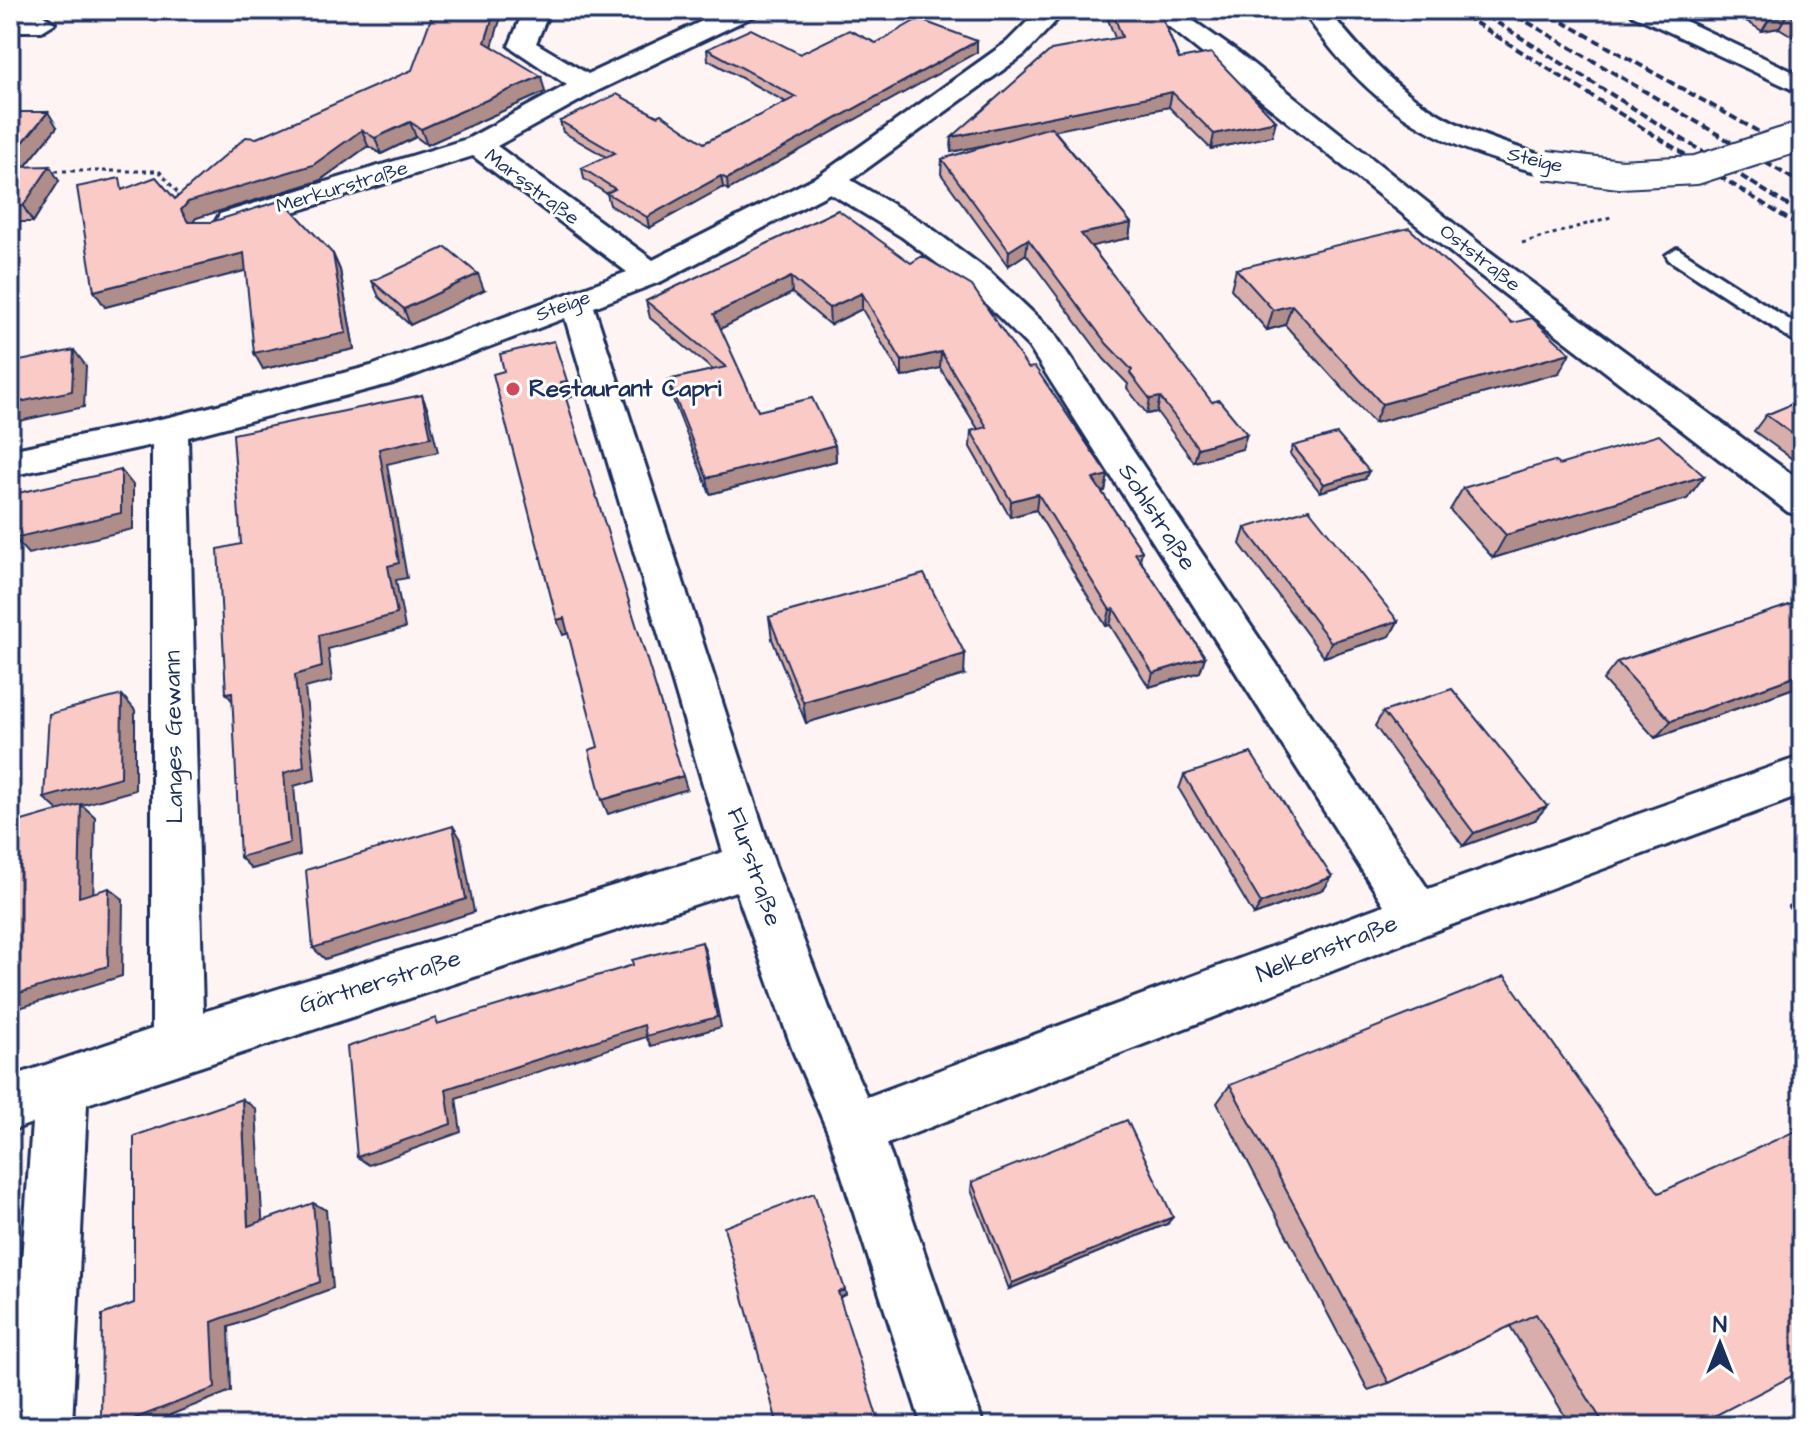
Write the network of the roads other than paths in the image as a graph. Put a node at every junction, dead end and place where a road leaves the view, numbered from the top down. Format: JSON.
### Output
{"nodes":[{"id":1,"x":537,"y":10,"type":"edge"},
{"id":2,"x":747,"y":10,"type":"edge"},
{"id":3,"x":1053,"y":10,"type":"edge"},
{"id":4,"x":1161,"y":10,"type":"edge"},
{"id":5,"x":1315,"y":10,"type":"edge"},
{"id":6,"x":1642,"y":10,"type":"edge"},
{"id":7,"x":10,"y":23,"type":"edge"},
{"id":8,"x":42,"y":23,"type":"dead end"},
{"id":9,"x":587,"y":85,"type":"junction"},
{"id":10,"x":1802,"y":86,"type":"edge"},
{"id":11,"x":1802,"y":136,"type":"edge"},
{"id":12,"x":477,"y":145,"type":"junction"},
{"id":13,"x":831,"y":181,"type":"junction"},
{"id":14,"x":208,"y":228,"type":"edge"},
{"id":15,"x":1677,"y":255,"type":"dead end"},
{"id":16,"x":651,"y":274,"type":"junction"},
{"id":17,"x":576,"y":301,"type":"junction"},
{"id":18,"x":1802,"y":339,"type":"edge"},
{"id":19,"x":170,"y":429,"type":"junction"},
{"id":20,"x":10,"y":463,"type":"edge"},
{"id":21,"x":1802,"y":502,"type":"edge"},
{"id":22,"x":1802,"y":775,"type":"edge"},
{"id":23,"x":751,"y":865,"type":"junction"},
{"id":24,"x":1418,"y":915,"type":"junction"},
{"id":25,"x":178,"y":1046,"type":"junction"},
{"id":26,"x":36,"y":1096,"type":"edge"},
{"id":27,"x":854,"y":1129,"type":"junction"},
{"id":28,"x":41,"y":1426,"type":"edge"},
{"id":29,"x":953,"y":1426,"type":"edge"}],
"edges":[{"from":1,"to":9,"type":"street"},
{"from":2,"to":9,"type":"street","name":"Marsstraße"},
{"from":3,"to":13,"type":"street","name":"Steige"},
{"from":4,"to":21,"type":"street","name":"Oststraße"},
{"from":5,"to":11,"type":"street","name":"Steige","bridge":true},
{"from":6,"to":10,"type":"street"},
{"from":7,"to":8,"type":"street"},
{"from":9,"to":12,"type":"street","name":"Marsstraße"},
{"from":12,"to":14,"type":"street","name":"Merkurstraße"},
{"from":12,"to":16,"type":"street","name":"Marsstraße"},
{"from":13,"to":16,"type":"street","name":"Steige"},
{"from":13,"to":24,"type":"street","name":"Sohlstraße"},
{"from":15,"to":18,"type":"lane"},
{"from":16,"to":17,"type":"street","name":"Steige"},
{"from":17,"to":19,"type":"street","name":"Steige"},
{"from":17,"to":23,"type":"street","name":"Flurstraße"},
{"from":19,"to":20,"type":"street","name":"Steige"},
{"from":19,"to":25,"type":"street","name":"Langes Gewann"},
{"from":22,"to":24,"type":"street","name":"Nelkenstraße"},
{"from":23,"to":25,"type":"street","name":"Gärtnerstraße"},
{"from":23,"to":27,"type":"street","name":"Flurstraße"},
{"from":24,"to":27,"type":"street","name":"Nelkenstraße"},
{"from":25,"to":26,"type":"street","name":"Gärtnerstraße"},
{"from":26,"to":28,"type":"street"},
{"from":27,"to":29,"type":"street","name":"Flurstraße"}]}
